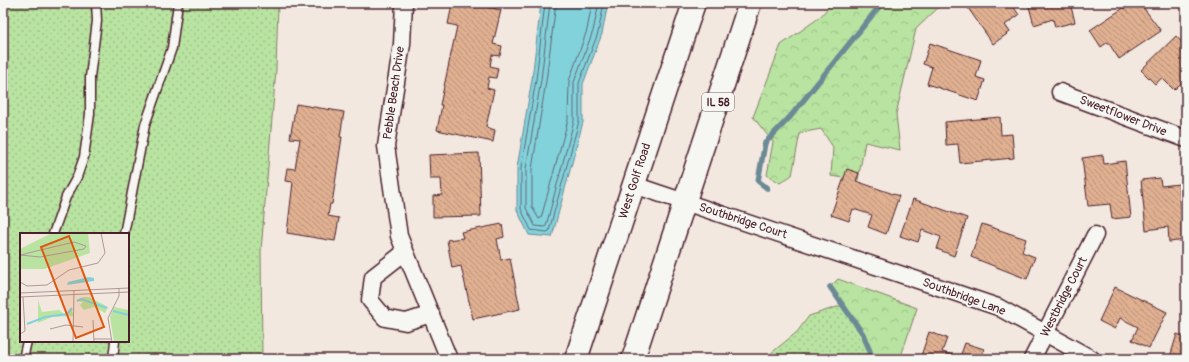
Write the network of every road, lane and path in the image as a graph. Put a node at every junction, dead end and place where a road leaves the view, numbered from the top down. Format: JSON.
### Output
{"nodes":[{"id":1,"x":96,"y":3,"type":"edge"},
{"id":2,"x":178,"y":3,"type":"edge"},
{"id":3,"x":404,"y":3,"type":"edge"},
{"id":4,"x":694,"y":3,"type":"edge"},
{"id":5,"x":750,"y":3,"type":"edge"},
{"id":6,"x":1060,"y":92,"type":"dead end"},
{"id":7,"x":1186,"y":140,"type":"edge"},
{"id":8,"x":634,"y":185,"type":"junction"},
{"id":9,"x":685,"y":202,"type":"junction"},
{"id":10,"x":53,"y":233,"type":"edge"},
{"id":11,"x":124,"y":233,"type":"edge"},
{"id":12,"x":1096,"y":235,"type":"dead end"},
{"id":13,"x":405,"y":252,"type":"junction"},
{"id":14,"x":852,"y":257,"type":"joint"},
{"id":15,"x":431,"y":314,"type":"junction"},
{"id":16,"x":1045,"y":332,"type":"junction"},
{"id":17,"x":27,"y":342,"type":"edge"},
{"id":18,"x":114,"y":342,"type":"edge"},
{"id":19,"x":23,"y":359,"type":"edge"},
{"id":20,"x":113,"y":359,"type":"edge"},
{"id":21,"x":449,"y":359,"type":"edge"},
{"id":22,"x":576,"y":359,"type":"edge"},
{"id":23,"x":633,"y":359,"type":"edge"},
{"id":24,"x":1032,"y":359,"type":"edge"},
{"id":25,"x":1092,"y":359,"type":"edge"}],
"edges":[{"from":1,"to":10,"type":"lane"},
{"from":2,"to":11,"type":"lane"},
{"from":3,"to":13,"type":"street","name":"Pebble Beach Drive"},
{"from":4,"to":8,"type":"main road","name":"West Golf Road"},
{"from":5,"to":9,"type":"main road","number":"IL 58"},
{"from":6,"to":7,"type":"street","name":"Sweetflower Drive"},
{"from":8,"to":9,"type":"street","name":"Southbridge Court"},
{"from":8,"to":22,"type":"main road","name":"West Golf Road"},
{"from":9,"to":14,"type":"street","name":"Southbridge Court"},
{"from":9,"to":23,"type":"main road","number":"IL 58"},
{"from":12,"to":16,"type":"street","name":"Westbridge Court"},
{"from":13,"to":15,"type":"street","name":"Pebble Beach Drive"},
{"from":13,"to":15,"type":"street"},
{"from":14,"to":16,"type":"street","name":"Southbridge Lane"},
{"from":15,"to":21,"type":"street","name":"Pebble Beach Drive"},
{"from":16,"to":24,"type":"street","name":"Westbridge Court"},
{"from":16,"to":25,"type":"street","name":"Southbridge Lane"},
{"from":17,"to":19,"type":"lane"},
{"from":18,"to":20,"type":"lane"}]}
